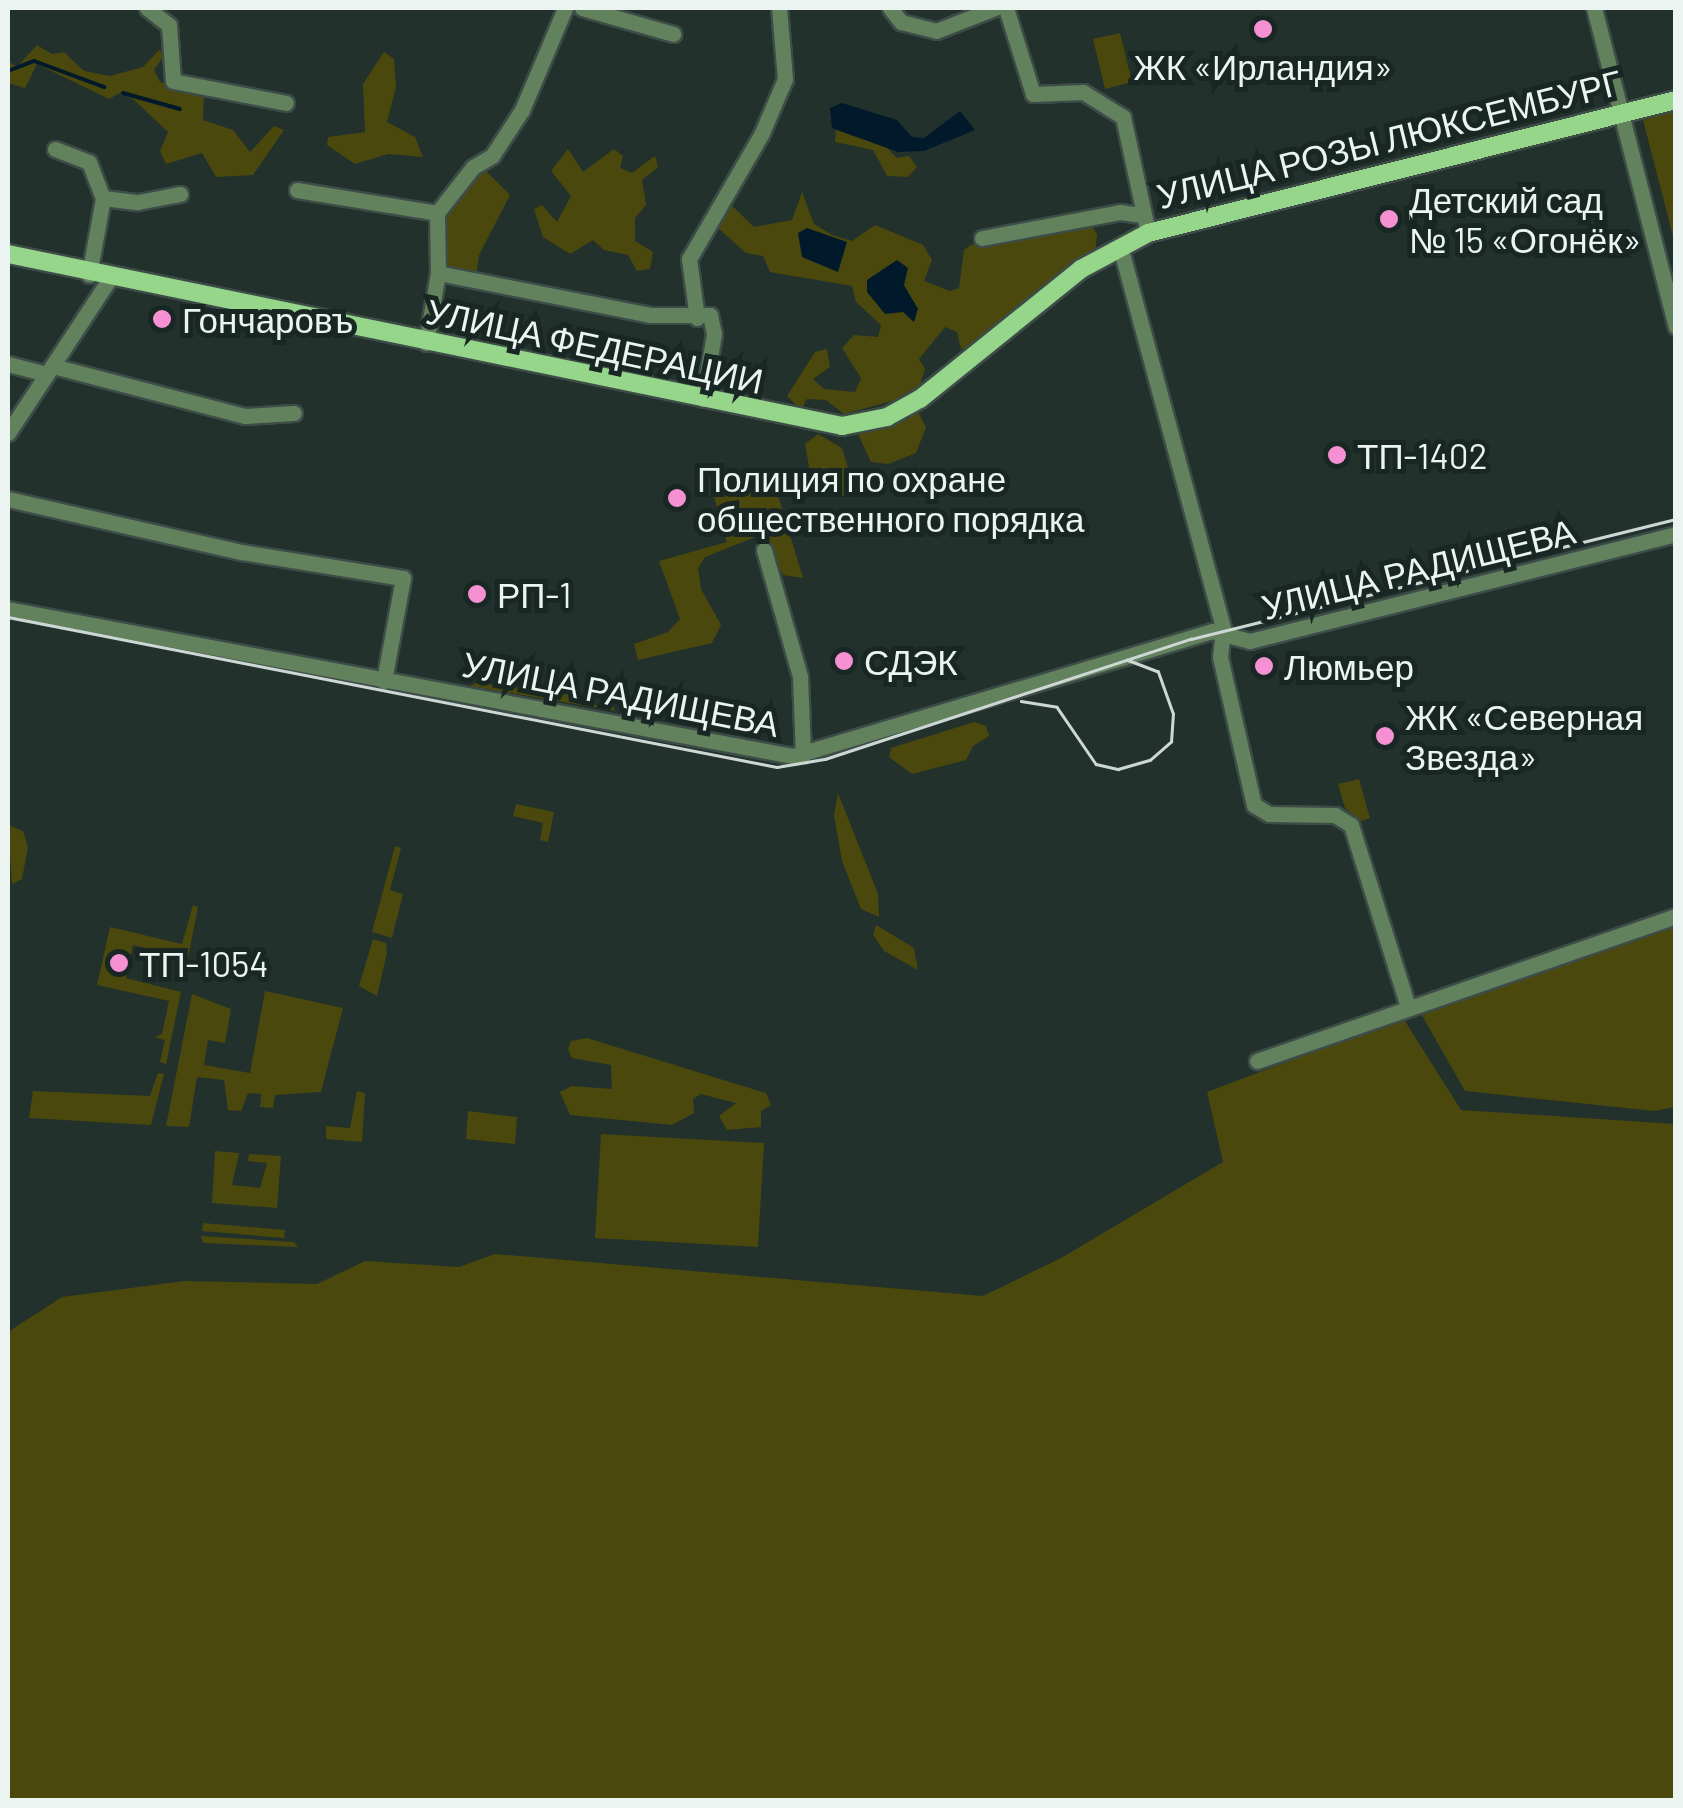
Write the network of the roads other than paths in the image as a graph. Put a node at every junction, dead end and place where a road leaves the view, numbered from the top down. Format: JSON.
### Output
{"nodes":[{"id":1,"x":147,"y":8,"type":"edge"},
{"id":2,"x":565,"y":8,"type":"edge"},
{"id":3,"x":582,"y":8,"type":"edge"},
{"id":4,"x":779,"y":8,"type":"edge"},
{"id":5,"x":890,"y":8,"type":"edge"},
{"id":6,"x":995,"y":8,"type":"edge"},
{"id":7,"x":1006,"y":8,"type":"edge"},
{"id":8,"x":1594,"y":8,"type":"edge"},
{"id":9,"x":673,"y":34,"type":"dead end"},
{"id":10,"x":1676,"y":100,"type":"edge"},
{"id":11,"x":286,"y":103,"type":"dead end"},
{"id":12,"x":1622,"y":112,"type":"junction"},
{"id":13,"x":55,"y":149,"type":"dead end"},
{"id":14,"x":296,"y":190,"type":"dead end"},
{"id":15,"x":180,"y":194,"type":"dead end"},
{"id":16,"x":103,"y":198,"type":"junction"},
{"id":17,"x":437,"y":213,"type":"junction"},
{"id":18,"x":1145,"y":224,"type":"junction"},
{"id":19,"x":982,"y":238,"type":"dead end"},
{"id":20,"x":1120,"y":246,"type":"junction"},
{"id":21,"x":8,"y":254,"type":"edge"},
{"id":22,"x":438,"y":273,"type":"junction"},
{"id":23,"x":88,"y":275,"type":"junction"},
{"id":24,"x":109,"y":280,"type":"junction"},
{"id":25,"x":698,"y":318,"type":"junction"},
{"id":26,"x":1676,"y":327,"type":"edge"},
{"id":27,"x":426,"y":344,"type":"junction"},
{"id":28,"x":8,"y":364,"type":"edge"},
{"id":29,"x":50,"y":370,"type":"junction"},
{"id":30,"x":703,"y":399,"type":"junction"},
{"id":31,"x":294,"y":413,"type":"dead end"},
{"id":32,"x":8,"y":432,"type":"edge"},
{"id":33,"x":8,"y":499,"type":"edge"},
{"id":34,"x":1676,"y":534,"type":"edge"},
{"id":35,"x":764,"y":550,"type":"dead end"},
{"id":36,"x":8,"y":609,"type":"edge"},
{"id":37,"x":1224,"y":629,"type":"junction"},
{"id":38,"x":384,"y":680,"type":"junction"},
{"id":39,"x":803,"y":755,"type":"junction"},
{"id":40,"x":1676,"y":916,"type":"edge"},
{"id":41,"x":1408,"y":1006,"type":"junction"},
{"id":42,"x":1256,"y":1061,"type":"dead end"}],
"edges":[{"from":1,"to":11,"type":"street"},
{"from":2,"to":17,"type":"street"},
{"from":3,"to":9,"type":"street"},
{"from":4,"to":25,"type":"street"},
{"from":5,"to":6,"type":"street"},
{"from":7,"to":18,"type":"street"},
{"from":8,"to":12,"type":"street"},
{"from":10,"to":12,"type":"main road","name":"УЛИЦА РОЗЫ ЛЮКСЕМБУРГ"},
{"from":12,"to":18,"type":"main road","name":"УЛИЦА РОЗЫ ЛЮКСЕМБУРГ"},
{"from":12,"to":26,"type":"street"},
{"from":13,"to":16,"type":"street"},
{"from":14,"to":17,"type":"street"},
{"from":15,"to":16,"type":"street"},
{"from":16,"to":23,"type":"street"},
{"from":17,"to":22,"type":"street"},
{"from":18,"to":19,"type":"street"},
{"from":18,"to":20,"type":"main road","name":"УЛИЦА РОЗЫ ЛЮКСЕМБУРГ"},
{"from":20,"to":30,"type":"main road","name":"УЛИЦА ФЕДЕРАЦИИ"},
{"from":20,"to":37,"type":"street"},
{"from":21,"to":23,"type":"main road","name":"УЛИЦА ФЕДЕРАЦИИ"},
{"from":22,"to":25,"type":"street"},
{"from":22,"to":27,"type":"street"},
{"from":23,"to":24,"type":"main road","name":"УЛИЦА ФЕДЕРАЦИИ"},
{"from":24,"to":27,"type":"main road","name":"УЛИЦА ФЕДЕРАЦИИ"},
{"from":24,"to":29,"type":"street"},
{"from":25,"to":30,"type":"street"},
{"from":27,"to":30,"type":"main road","name":"УЛИЦА ФЕДЕРАЦИИ"},
{"from":28,"to":29,"type":"street"},
{"from":29,"to":31,"type":"street"},
{"from":29,"to":32,"type":"street"},
{"from":33,"to":38,"type":"street"},
{"from":34,"to":37,"type":"street","name":"УЛИЦА РАДИЩЕВА"},
{"from":35,"to":39,"type":"street"},
{"from":36,"to":38,"type":"street","name":"УЛИЦА РАДИЩЕВА"},
{"from":37,"to":39,"type":"street","name":"УЛИЦА РАДИЩЕВА"},
{"from":37,"to":41,"type":"street"},
{"from":38,"to":39,"type":"street","name":"УЛИЦА РАДИЩЕВА"},
{"from":40,"to":41,"type":"street"},
{"from":41,"to":42,"type":"street"}]}
